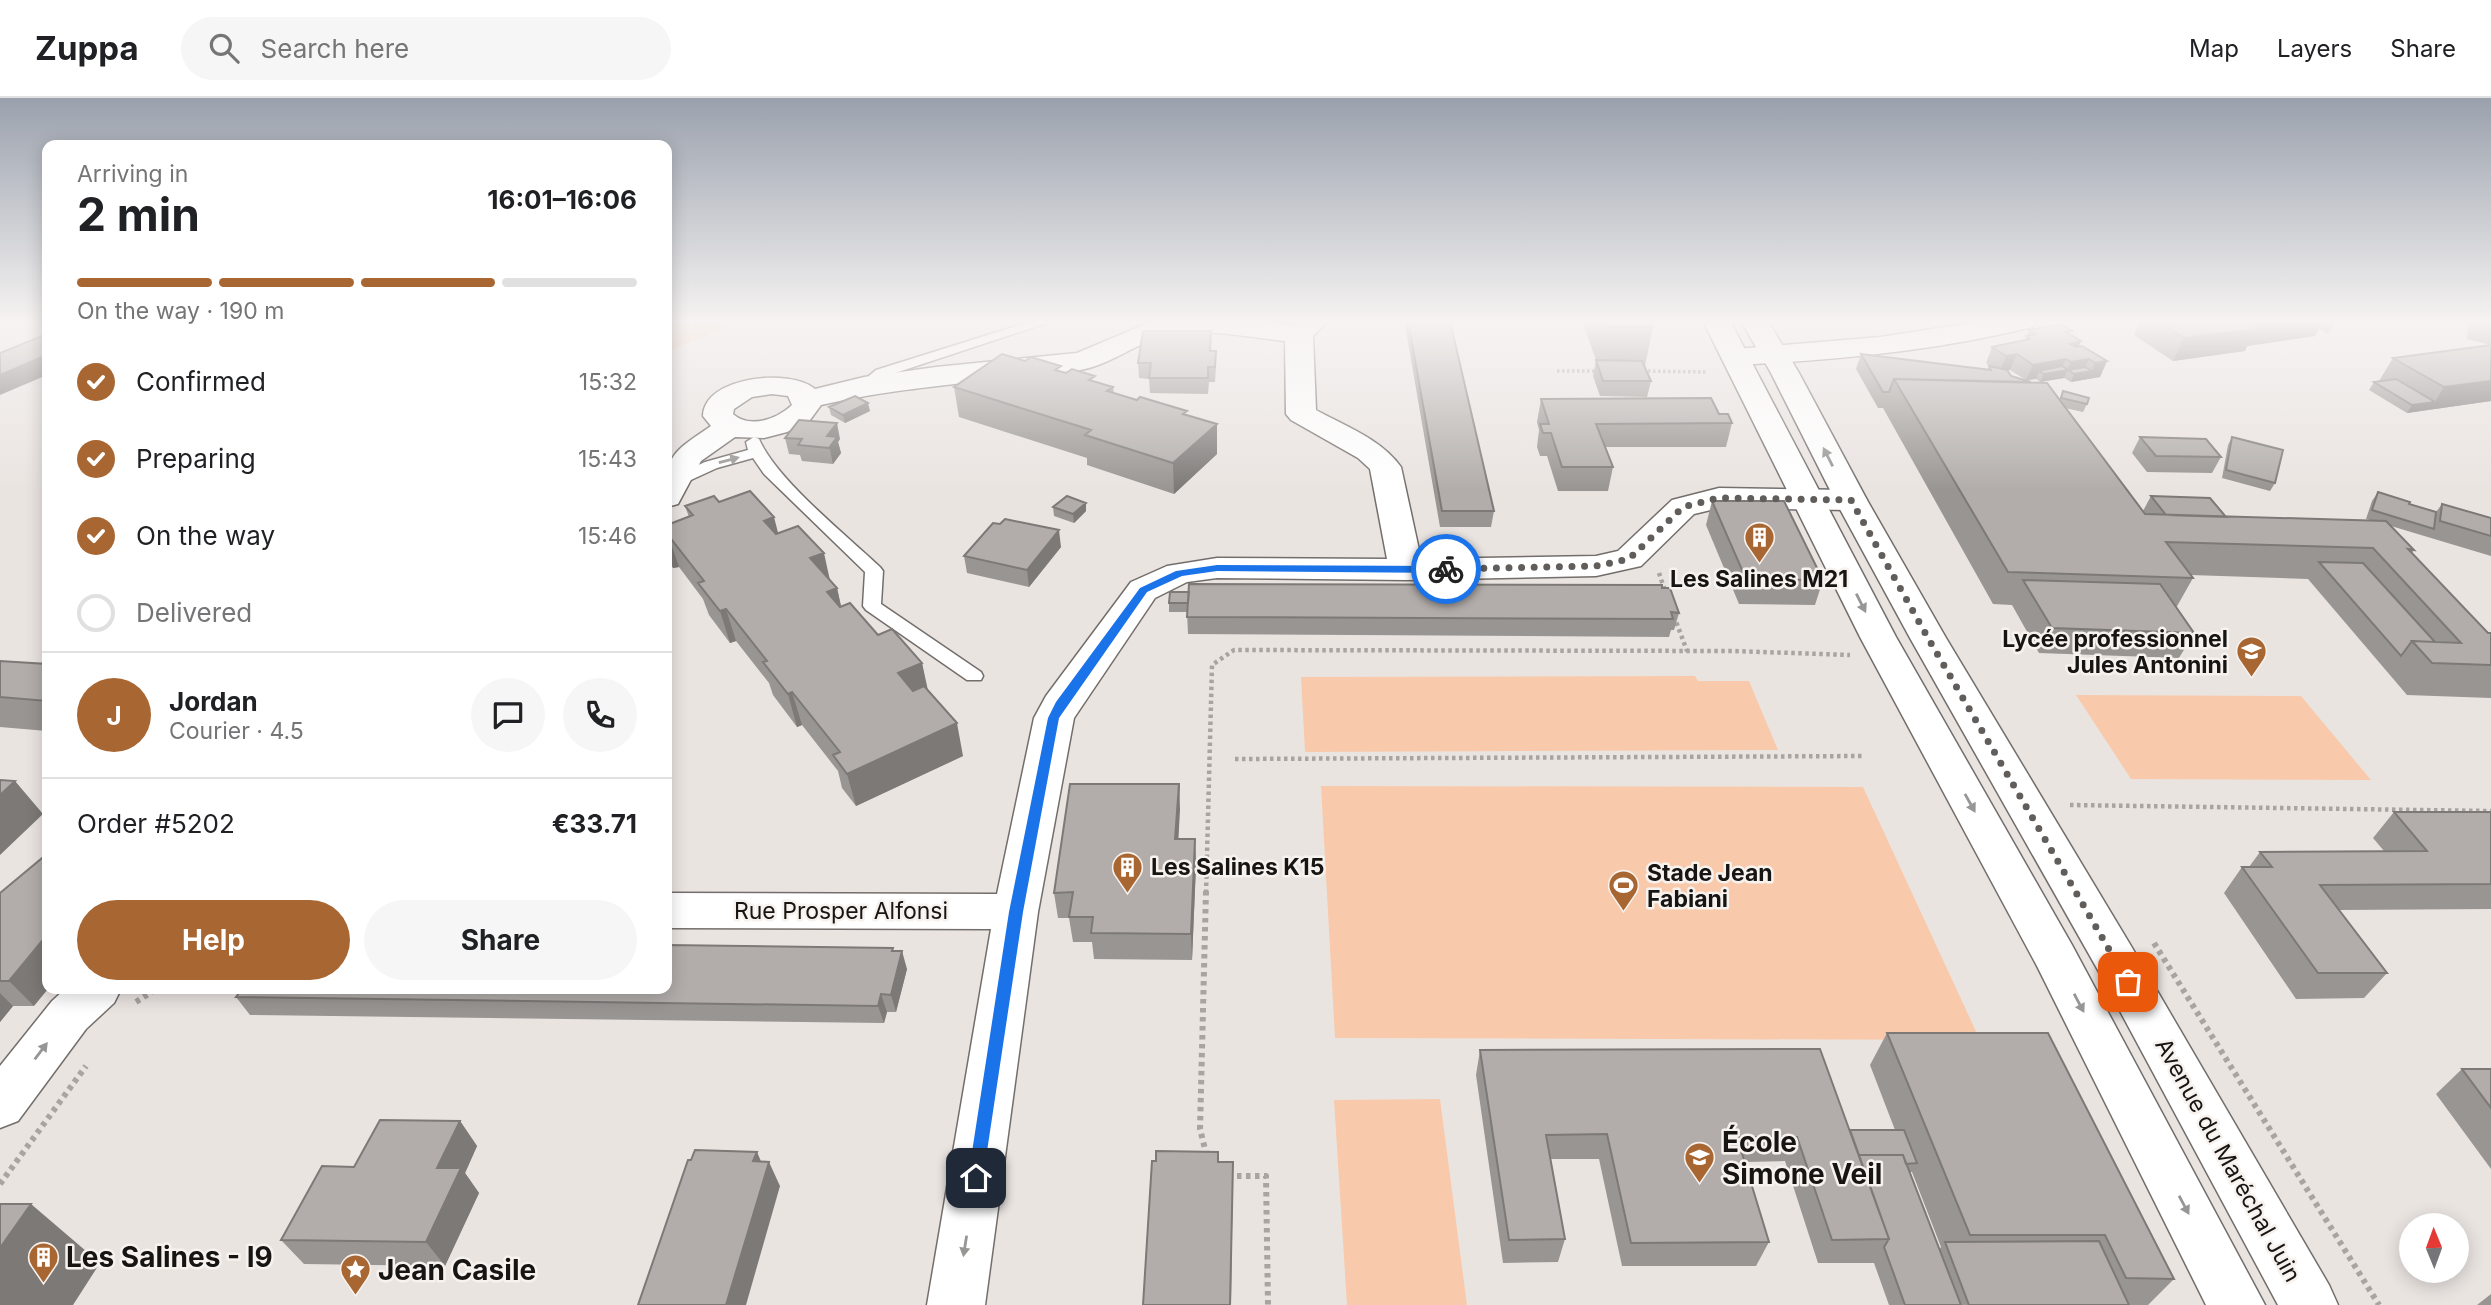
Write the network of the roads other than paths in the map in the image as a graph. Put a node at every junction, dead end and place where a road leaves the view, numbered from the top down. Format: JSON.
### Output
{"nodes":[{"id":1,"x":875,"y":377,"type":"edge"},
{"id":2,"x":940,"y":377,"type":"edge"},
{"id":3,"x":1304,"y":377,"type":"edge"},
{"id":4,"x":1759,"y":377,"type":"edge"},
{"id":5,"x":1768,"y":377,"type":"edge"},
{"id":6,"x":864,"y":386,"type":"junction"},
{"id":7,"x":808,"y":399,"type":"junction"},
{"id":8,"x":731,"y":426,"type":"junction"},
{"id":9,"x":761,"y":440,"type":"junction"},
{"id":10,"x":672,"y":488,"type":"edge"},
{"id":11,"x":672,"y":489,"type":"edge"},
{"id":12,"x":1808,"y":499,"type":"junction"},
{"id":13,"x":1851,"y":500,"type":"junction"},
{"id":14,"x":1406,"y":570,"type":"junction"},
{"id":15,"x":974,"y":676,"type":"dead end"},
{"id":16,"x":672,"y":910,"type":"edge"},
{"id":17,"x":1016,"y":912,"type":"junction"},
{"id":18,"x":112,"y":998,"type":"edge"},
{"id":19,"x":0,"y":1105,"type":"edge"},
{"id":20,"x":956,"y":1305,"type":"edge"},
{"id":21,"x":2236,"y":1305,"type":"edge"},
{"id":22,"x":2309,"y":1305,"type":"edge"}],
"edges":[{"from":1,"to":6,"type":"lane"},
{"from":2,"to":6,"type":"street"},
{"from":3,"to":14,"type":"street"},
{"from":4,"to":12,"type":"street"},
{"from":13,"to":5,"type":"street","name":"Avenue du Maréchal Juin","one_way":true},
{"from":6,"to":7,"type":"street"},
{"from":7,"to":8,"type":"street"},
{"from":7,"to":9,"type":"street"},
{"from":8,"to":9,"type":"street"},
{"from":8,"to":10,"type":"street"},
{"from":11,"to":9,"type":"lane","one_way":true},
{"from":9,"to":15,"type":"lane"},
{"from":12,"to":13,"type":"street"},
{"from":12,"to":14,"type":"street"},
{"from":12,"to":21,"type":"street","one_way":true},
{"from":13,"to":22,"type":"street","name":"Avenue du Maréchal Juin"},
{"from":14,"to":17,"type":"street"},
{"from":16,"to":17,"type":"street","name":"Rue Prosper Alfonsi"},
{"from":17,"to":20,"type":"street","one_way":true},
{"from":19,"to":18,"type":"street","one_way":true}]}
